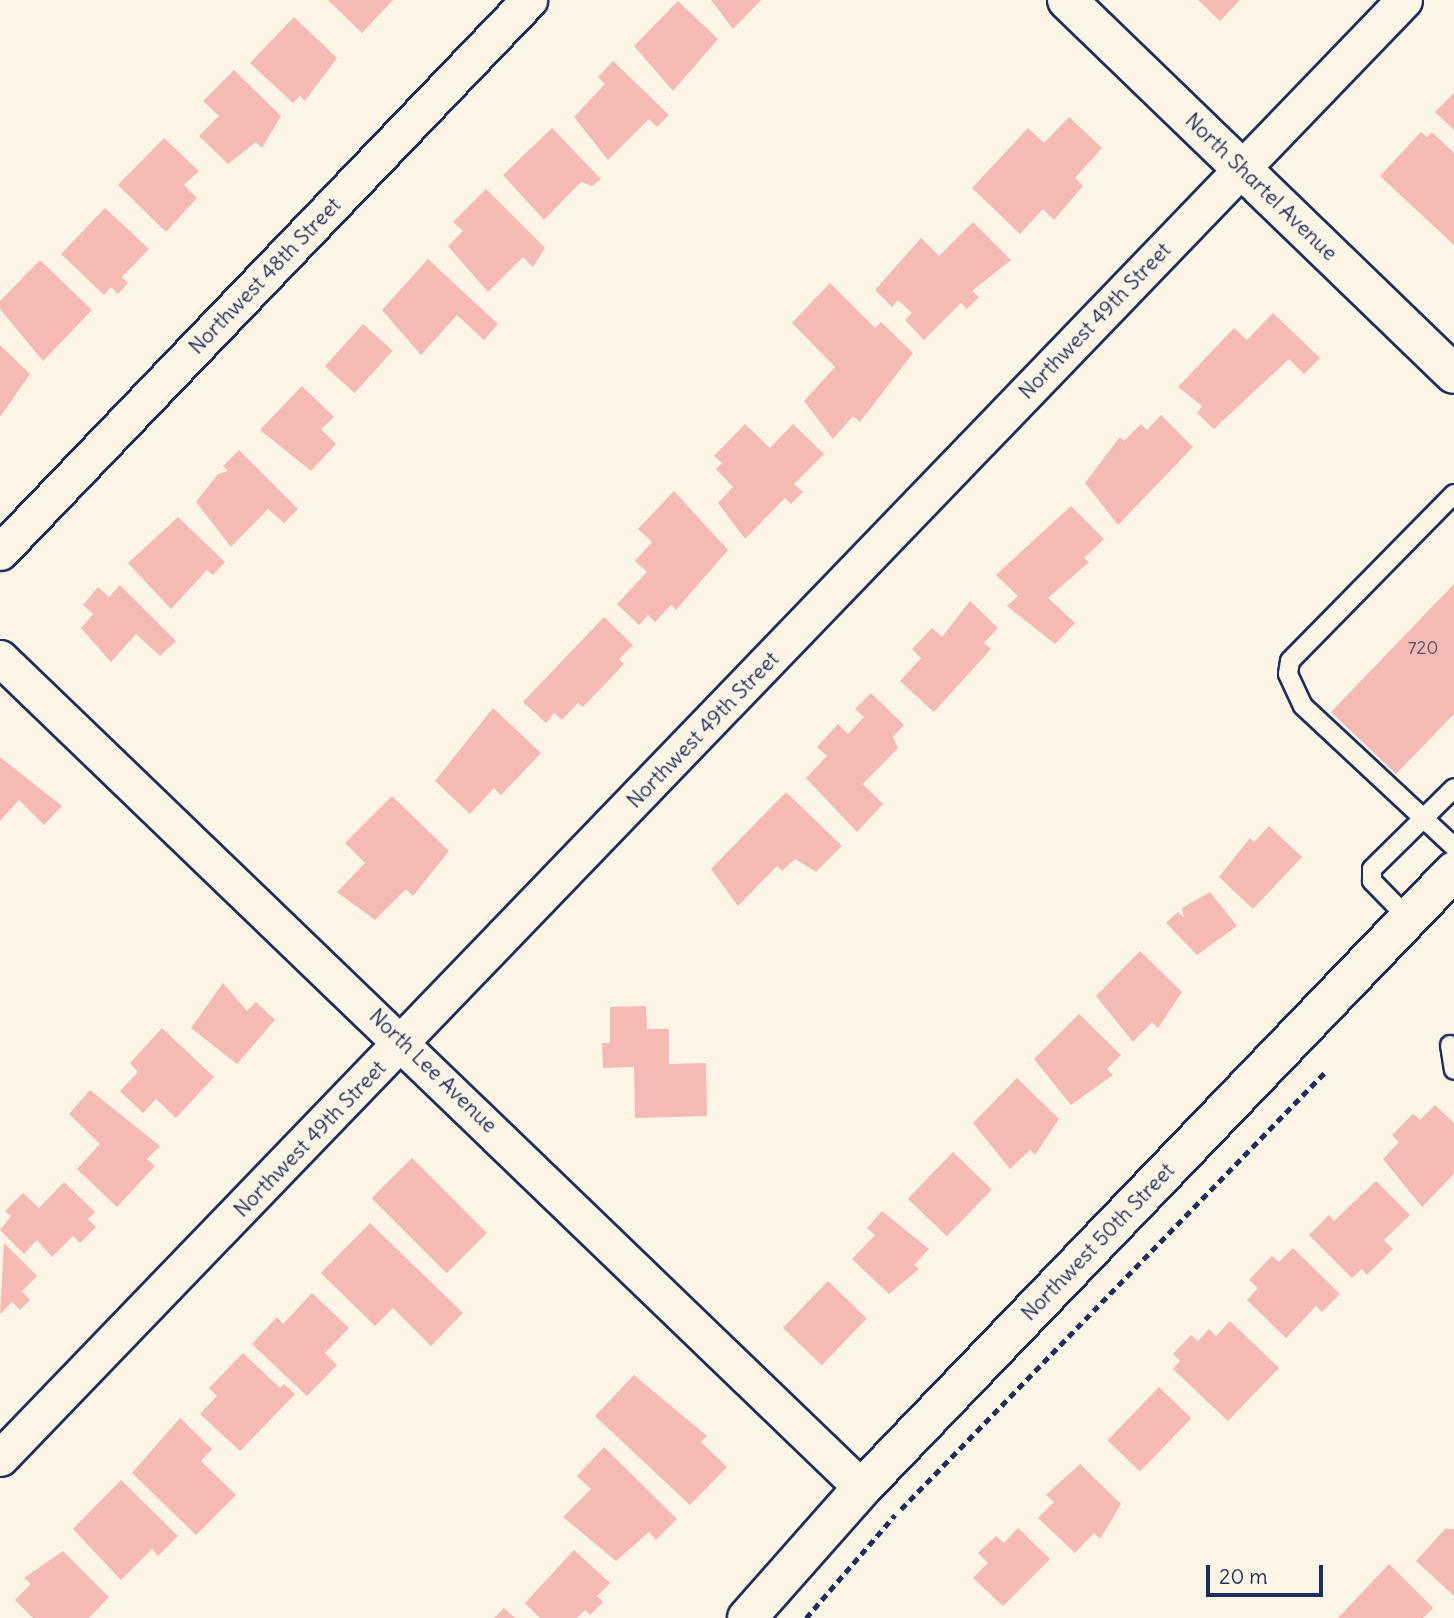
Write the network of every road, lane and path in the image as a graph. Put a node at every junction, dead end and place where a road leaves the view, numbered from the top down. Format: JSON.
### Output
{"nodes":[{"id":1,"x":529,"y":0,"type":"edge"},
{"id":2,"x":1066,"y":0,"type":"edge"},
{"id":3,"x":1404,"y":0,"type":"edge"},
{"id":4,"x":1242,"y":168,"type":"junction"},
{"id":5,"x":1454,"y":374,"type":"edge"},
{"id":6,"x":1454,"y":494,"type":"edge"},
{"id":7,"x":0,"y":552,"type":"edge"},
{"id":8,"x":0,"y":658,"type":"edge"},
{"id":9,"x":1454,"y":788,"type":"edge"},
{"id":10,"x":1423,"y":819,"type":"junction"},
{"id":11,"x":1454,"y":847,"type":"edge"},
{"id":12,"x":1454,"y":871,"type":"edge"},
{"id":13,"x":1408,"y":918,"type":"junction"},
{"id":14,"x":404,"y":1042,"type":"junction"},
{"id":15,"x":1450,"y":1045,"type":"dead end"},
{"id":16,"x":1454,"y":1070,"type":"edge"},
{"id":17,"x":1326,"y":1071,"type":"dead end"},
{"id":18,"x":0,"y":1458,"type":"edge"},
{"id":19,"x":862,"y":1488,"type":"junction"},
{"id":20,"x":747,"y":1618,"type":"edge"},
{"id":21,"x":806,"y":1618,"type":"edge"}],
"edges":[{"from":1,"to":7,"type":"street","name":"Northwest 48th Street"},
{"from":2,"to":4,"type":"main road","name":"North Shartel Avenue"},
{"from":3,"to":4,"type":"street","name":"Northwest 49th Street"},
{"from":4,"to":5,"type":"main road","name":"North Shartel Avenue"},
{"from":4,"to":14,"type":"street","name":"Northwest 49th Street"},
{"from":6,"to":10,"type":"lane"},
{"from":8,"to":14,"type":"street","name":"North Lee Avenue"},
{"from":9,"to":10,"type":"lane"},
{"from":10,"to":11,"type":"lane"},
{"from":10,"to":13,"type":"lane"},
{"from":12,"to":13,"type":"main road","name":"Northwest 50th Street"},
{"from":13,"to":19,"type":"main road","name":"Northwest 50th Street"},
{"from":14,"to":18,"type":"street","name":"Northwest 49th Street"},
{"from":14,"to":19,"type":"street","name":"North Lee Avenue"},
{"from":15,"to":16,"type":"lane"},
{"from":17,"to":21,"type":"path"},
{"from":19,"to":20,"type":"main road","name":"Northwest 50th Street"}]}
